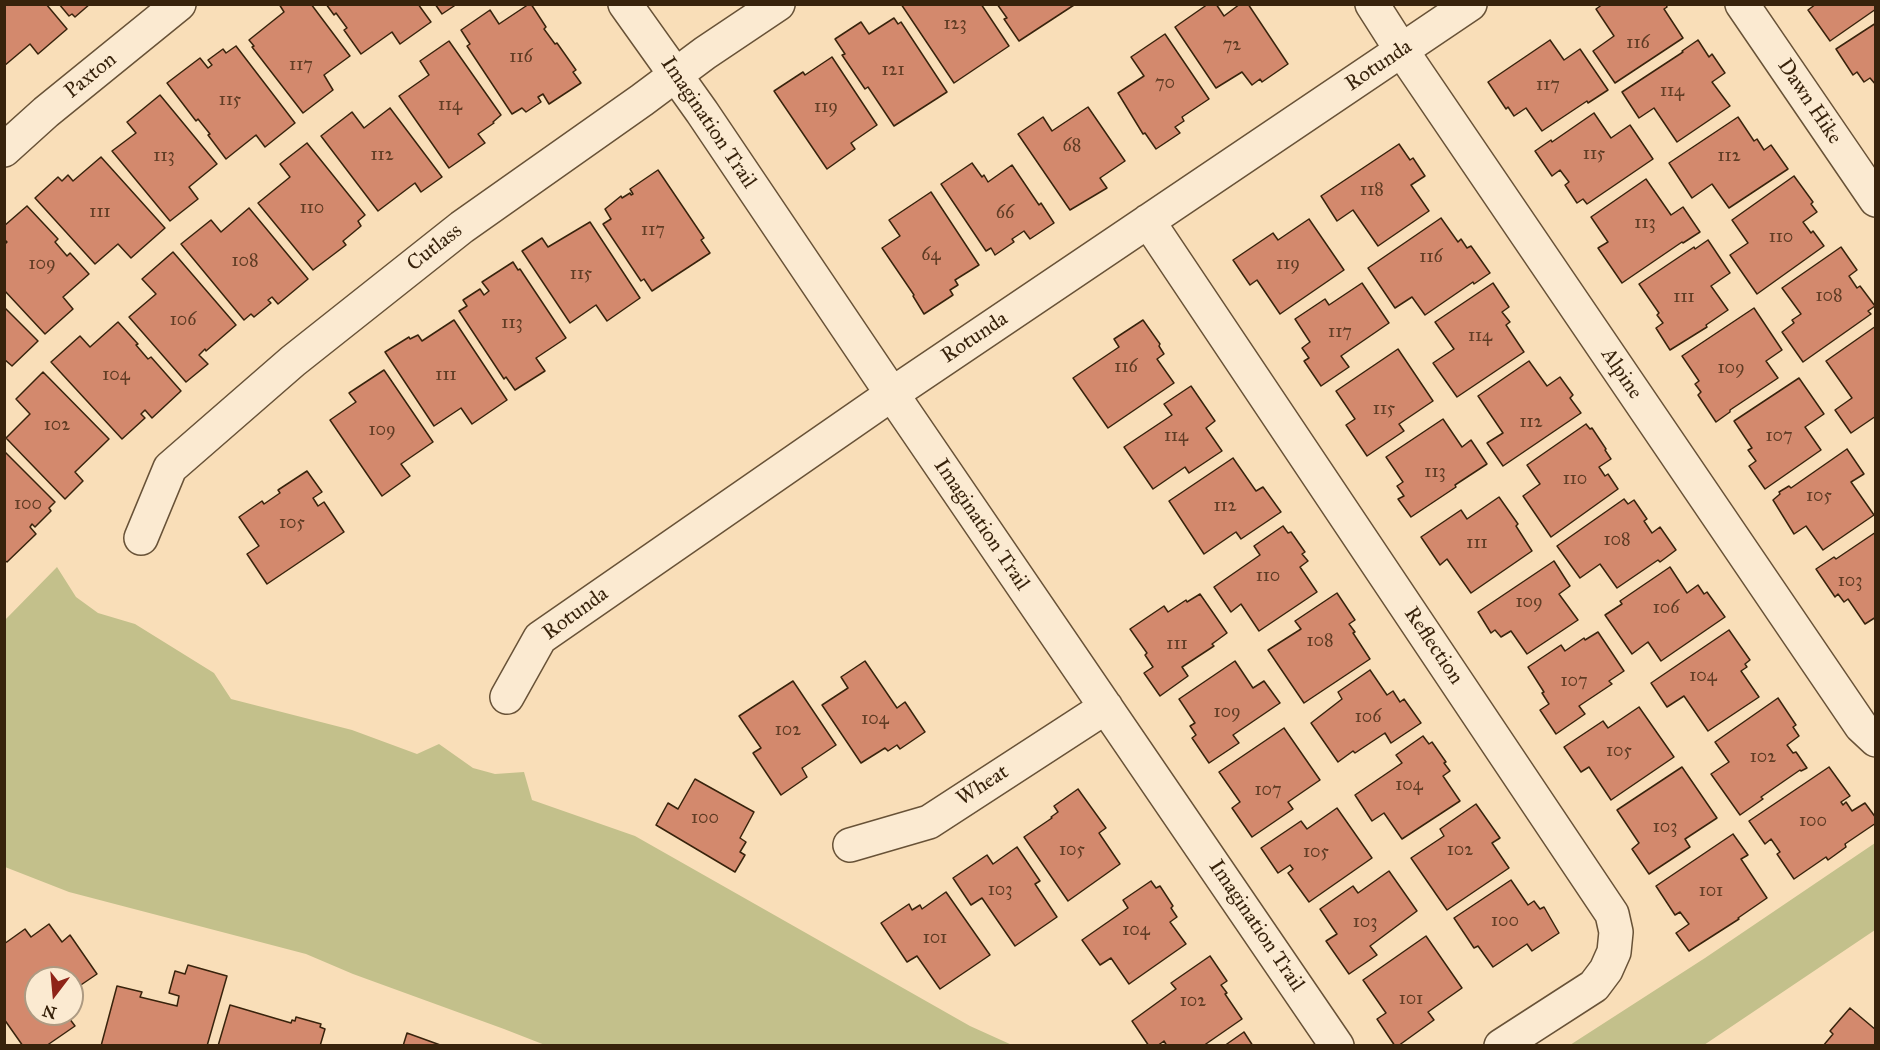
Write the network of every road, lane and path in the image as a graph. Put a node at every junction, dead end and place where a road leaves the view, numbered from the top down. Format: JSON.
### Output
{"nodes":[{"id":1,"x":179,"y":4,"type":"edge"},
{"id":2,"x":626,"y":4,"type":"edge"},
{"id":3,"x":778,"y":4,"type":"edge"},
{"id":4,"x":1372,"y":4,"type":"edge"},
{"id":5,"x":1470,"y":4,"type":"edge"},
{"id":6,"x":1742,"y":4,"type":"edge"},
{"id":7,"x":1402,"y":51,"type":"junction"},
{"id":8,"x":676,"y":75,"type":"junction"},
{"id":9,"x":4,"y":150,"type":"edge"},
{"id":10,"x":1875,"y":200,"type":"edge"},
{"id":11,"x":1148,"y":221,"type":"junction"},
{"id":12,"x":892,"y":394,"type":"junction"},
{"id":13,"x":141,"y":538,"type":"dead end"},
{"id":14,"x":507,"y":697,"type":"dead end"},
{"id":15,"x":1106,"y":707,"type":"junction"},
{"id":16,"x":1875,"y":740,"type":"edge"},
{"id":17,"x":850,"y":845,"type":"dead end"},
{"id":18,"x":1337,"y":1046,"type":"edge"},
{"id":19,"x":1501,"y":1046,"type":"edge"}],
"edges":[{"from":1,"to":9,"type":"street","name":"Paxton"},
{"from":2,"to":8,"type":"street","name":"Imagination Trail"},
{"from":3,"to":8,"type":"street","name":"Cutlass"},
{"from":4,"to":7,"type":"street","name":"Alpine"},
{"from":5,"to":7,"type":"street","name":"Rotunda"},
{"from":6,"to":10,"type":"street","name":"Dawn Hike"},
{"from":7,"to":11,"type":"street","name":"Rotunda"},
{"from":7,"to":16,"type":"street","name":"Alpine"},
{"from":8,"to":12,"type":"street","name":"Imagination Trail"},
{"from":8,"to":13,"type":"street","name":"Cutlass"},
{"from":11,"to":12,"type":"street","name":"Rotunda"},
{"from":11,"to":19,"type":"street","name":"Reflection"},
{"from":12,"to":14,"type":"street","name":"Rotunda"},
{"from":12,"to":15,"type":"street","name":"Imagination Trail"},
{"from":15,"to":17,"type":"street","name":"Wheat"},
{"from":15,"to":18,"type":"street","name":"Imagination Trail"}]}
